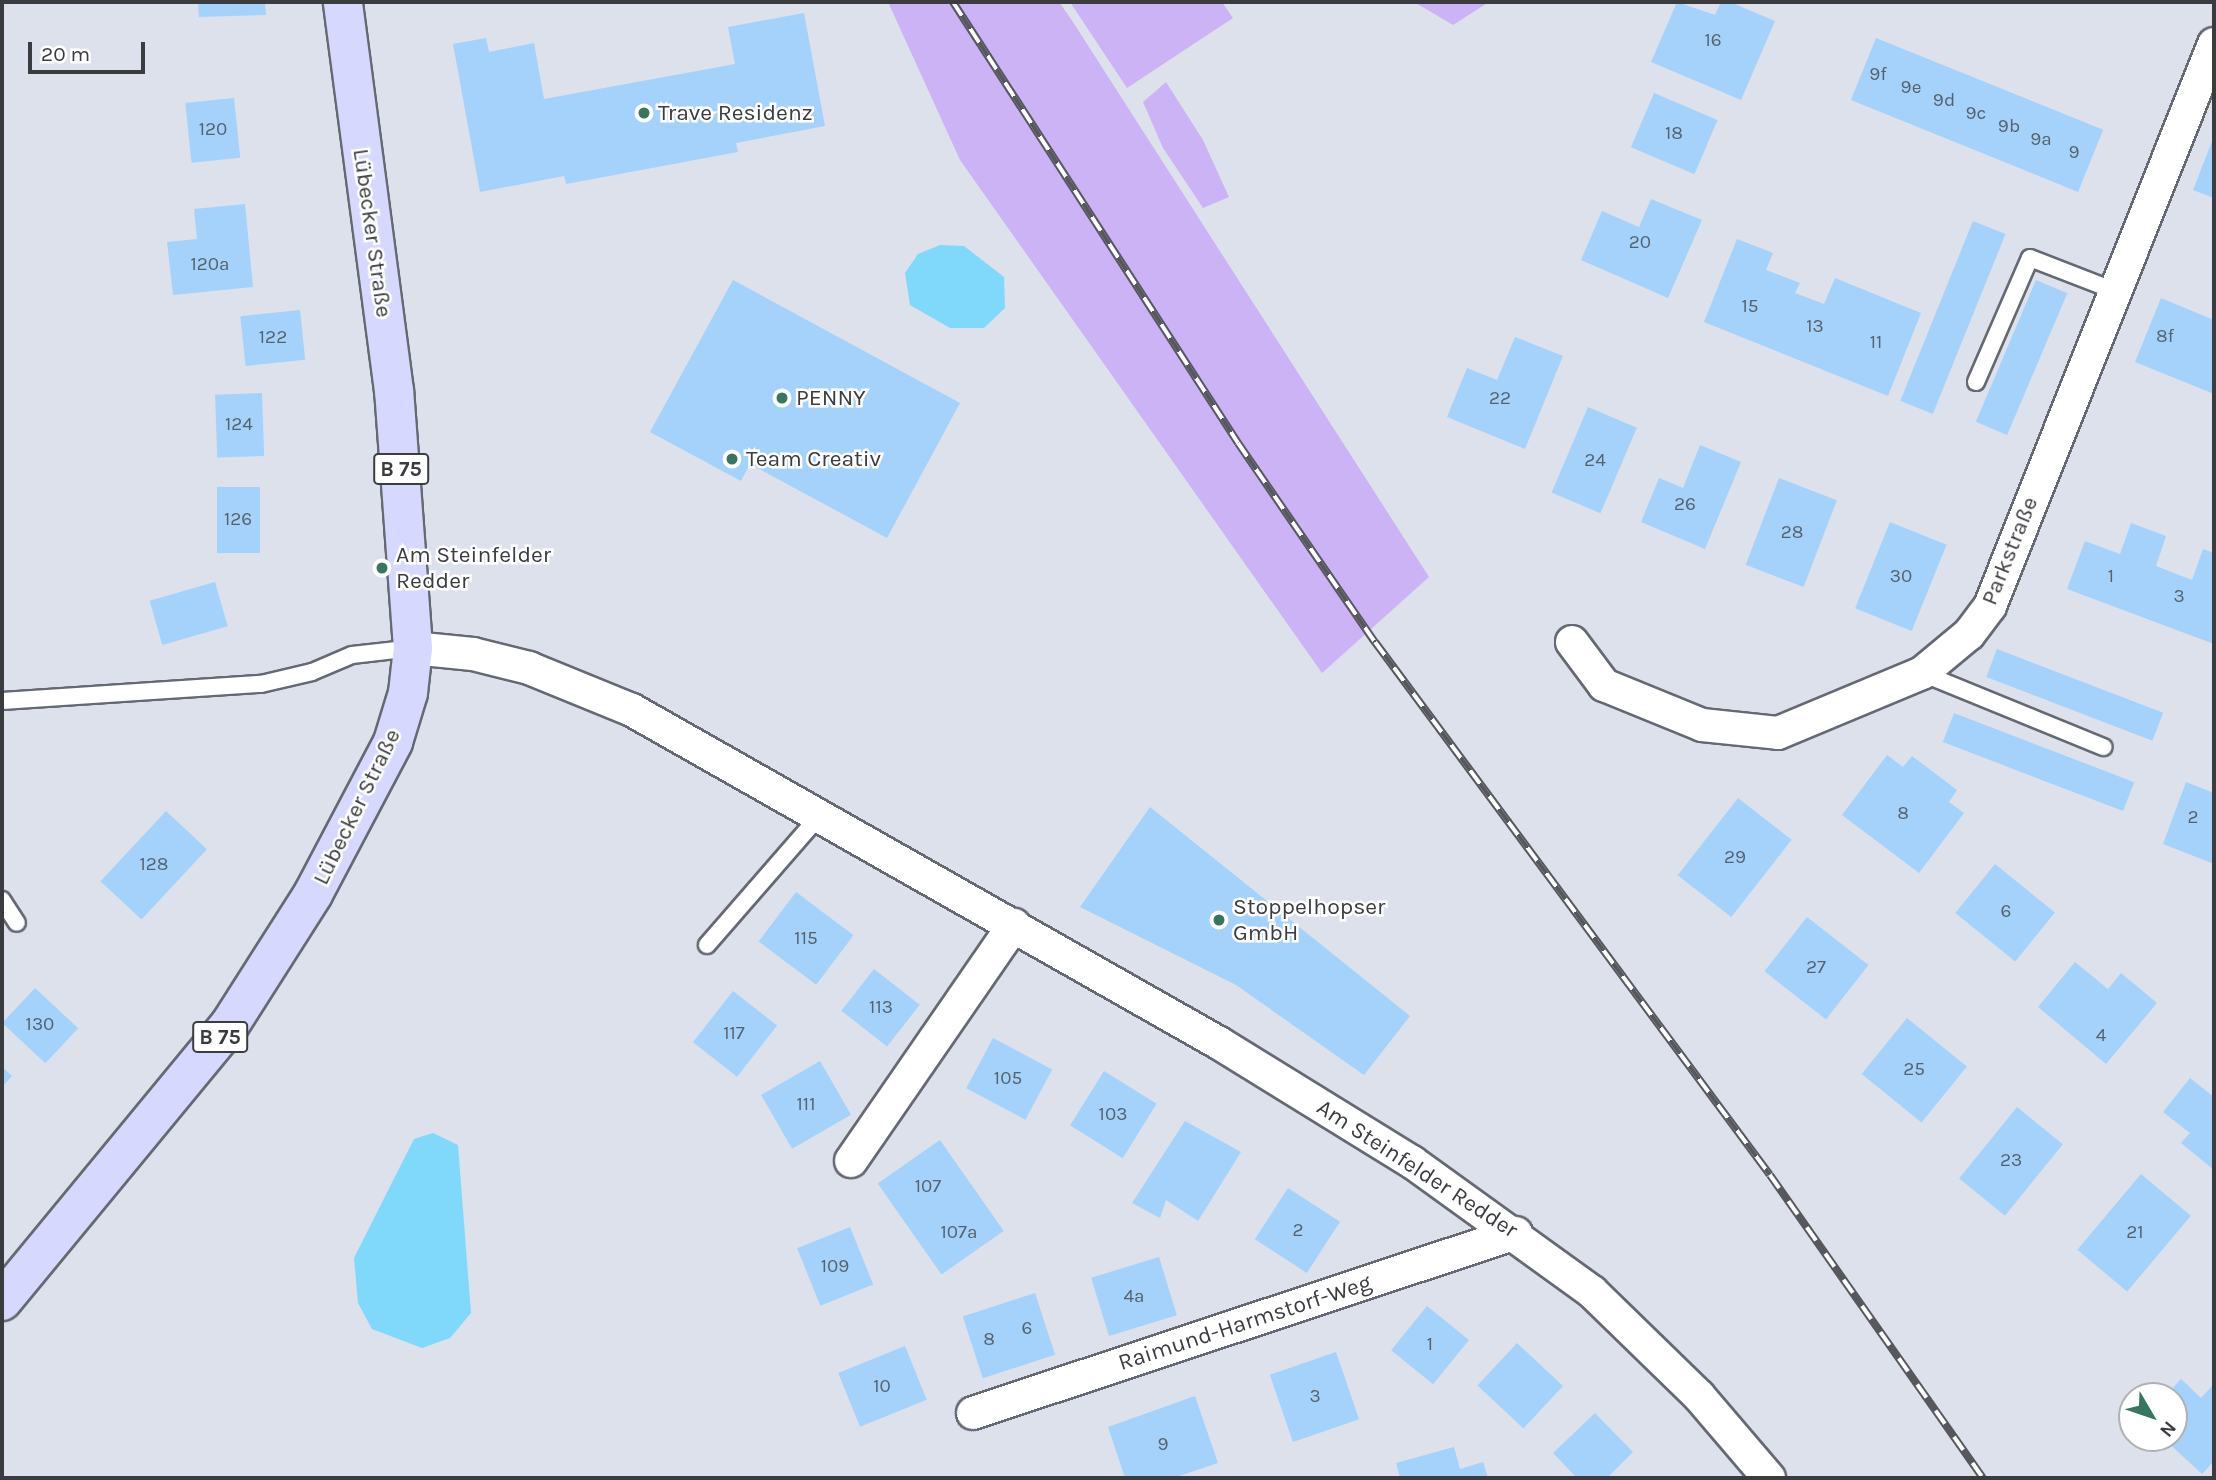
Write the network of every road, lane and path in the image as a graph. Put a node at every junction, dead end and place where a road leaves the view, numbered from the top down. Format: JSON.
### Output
{"nodes":[{"id":1,"x":343,"y":2,"type":"edge"},
{"id":2,"x":2214,"y":44,"type":"edge"},
{"id":3,"x":2115,"y":291,"type":"junction"},
{"id":4,"x":1976,"y":382,"type":"dead end"},
{"id":5,"x":1572,"y":642,"type":"dead end"},
{"id":6,"x":412,"y":648,"type":"junction"},
{"id":7,"x":1922,"y":673,"type":"junction"},
{"id":8,"x":2,"y":701,"type":"edge"},
{"id":9,"x":2103,"y":747,"type":"dead end"},
{"id":10,"x":821,"y":814,"type":"junction"},
{"id":11,"x":2,"y":900,"type":"edge"},
{"id":12,"x":17,"y":922,"type":"dead end"},
{"id":13,"x":1014,"y":925,"type":"junction"},
{"id":14,"x":708,"y":945,"type":"dead end"},
{"id":15,"x":851,"y":1161,"type":"dead end"},
{"id":16,"x":1516,"y":1233,"type":"junction"},
{"id":17,"x":2,"y":1301,"type":"edge"},
{"id":18,"x":973,"y":1413,"type":"dead end"},
{"id":19,"x":1769,"y":1478,"type":"edge"}],
"edges":[{"from":1,"to":6,"type":"main road","name":"Lübecker Straße","number":"B 75"},
{"from":2,"to":3,"type":"street","name":"Parkstraße"},
{"from":3,"to":4,"type":"lane"},
{"from":3,"to":7,"type":"street","name":"Parkstraße"},
{"from":5,"to":7,"type":"street","name":"Parkstraße"},
{"from":6,"to":8,"type":"lane"},
{"from":6,"to":10,"type":"street","name":"Am Steinfelder Redder"},
{"from":6,"to":17,"type":"main road","name":"Lübecker Straße","number":"B 75"},
{"from":7,"to":9,"type":"lane"},
{"from":10,"to":13,"type":"street","name":"Am Steinfelder Redder"},
{"from":10,"to":14,"type":"lane"},
{"from":11,"to":12,"type":"lane"},
{"from":13,"to":15,"type":"street"},
{"from":13,"to":16,"type":"street","name":"Am Steinfelder Redder"},
{"from":16,"to":18,"type":"street","name":"Raimund-Harmstorf-Weg"},
{"from":16,"to":19,"type":"street","name":"Am Steinfelder Redder"}]}
